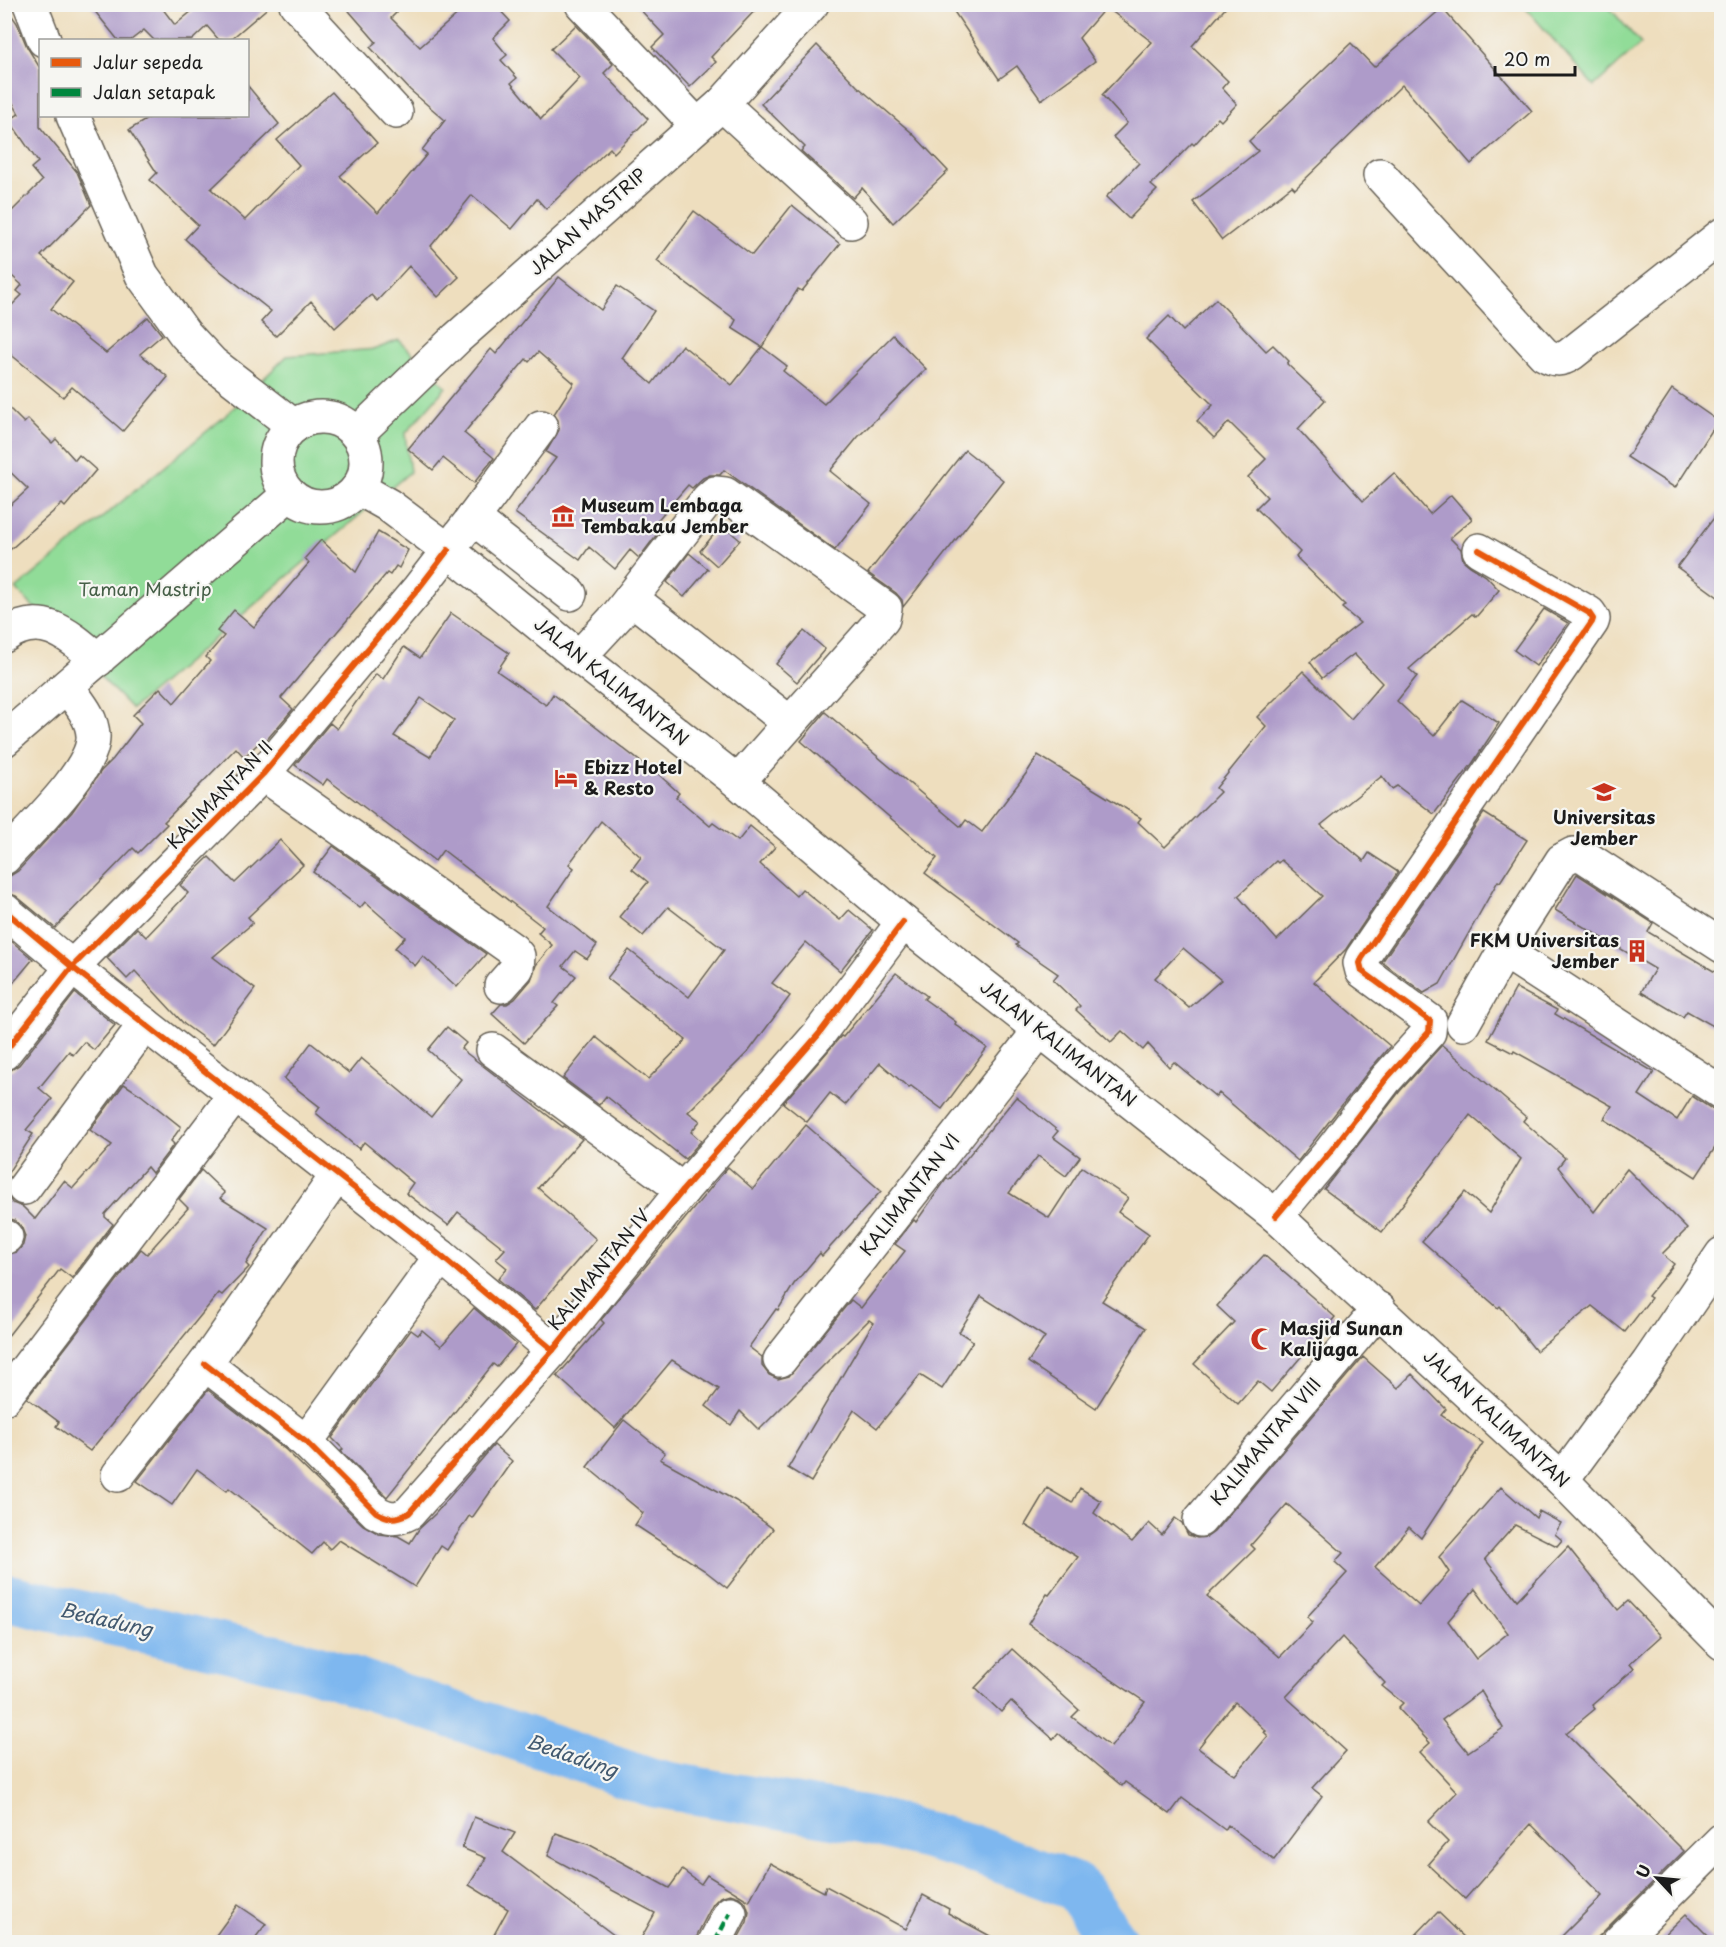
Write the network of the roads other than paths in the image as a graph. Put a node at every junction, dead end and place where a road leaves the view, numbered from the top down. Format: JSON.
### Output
{"nodes":[{"id":1,"x":30,"y":4,"type":"edge"},
{"id":2,"x":296,"y":4,"type":"edge"},
{"id":3,"x":582,"y":4,"type":"edge"},
{"id":4,"x":812,"y":4,"type":"edge"},
{"id":5,"x":44,"y":39,"type":"edge"},
{"id":6,"x":722,"y":104,"type":"junction"},
{"id":7,"x":396,"y":112,"type":"dead end"},
{"id":8,"x":73,"y":117,"type":"edge"},
{"id":9,"x":697,"y":124,"type":"junction"},
{"id":10,"x":1380,"y":175,"type":"dead end"},
{"id":11,"x":851,"y":222,"type":"dead end"},
{"id":12,"x":1722,"y":236,"type":"edge"},
{"id":13,"x":294,"y":426,"type":"junction"},
{"id":14,"x":541,"y":427,"type":"dead end"},
{"id":15,"x":357,"y":434,"type":"junction"},
{"id":16,"x":358,"y":488,"type":"junction"},
{"id":17,"x":289,"y":494,"type":"junction"},
{"id":18,"x":474,"y":518,"type":"junction"},
{"id":19,"x":448,"y":550,"type":"junction"},
{"id":20,"x":1479,"y":550,"type":"dead end"},
{"id":21,"x":570,"y":594,"type":"dead end"},
{"id":22,"x":631,"y":598,"type":"junction"},
{"id":23,"x":4,"y":636,"type":"edge"},
{"id":24,"x":579,"y":657,"type":"junction"},
{"id":25,"x":98,"y":660,"type":"junction"},
{"id":26,"x":67,"y":686,"type":"junction"},
{"id":27,"x":790,"y":723,"type":"junction"},
{"id":28,"x":4,"y":740,"type":"edge"},
{"id":29,"x":263,"y":774,"type":"junction"},
{"id":30,"x":738,"y":782,"type":"junction"},
{"id":31,"x":4,"y":858,"type":"edge"},
{"id":32,"x":4,"y":910,"type":"edge"},
{"id":33,"x":903,"y":922,"type":"junction"},
{"id":34,"x":1722,"y":945,"type":"edge"},
{"id":35,"x":1504,"y":951,"type":"junction"},
{"id":36,"x":72,"y":967,"type":"junction"},
{"id":37,"x":501,"y":986,"type":"dead end"},
{"id":38,"x":145,"y":1024,"type":"junction"},
{"id":39,"x":1463,"y":1024,"type":"dead end"},
{"id":40,"x":1040,"y":1030,"type":"junction"},
{"id":41,"x":493,"y":1050,"type":"dead end"},
{"id":42,"x":4,"y":1053,"type":"edge"},
{"id":43,"x":1722,"y":1093,"type":"edge"},
{"id":44,"x":235,"y":1095,"type":"junction"},
{"id":45,"x":338,"y":1174,"type":"junction"},
{"id":46,"x":24,"y":1188,"type":"dead end"},
{"id":47,"x":683,"y":1190,"type":"junction"},
{"id":48,"x":1276,"y":1216,"type":"junction"},
{"id":49,"x":1722,"y":1254,"type":"edge"},
{"id":50,"x":441,"y":1256,"type":"junction"},
{"id":51,"x":1379,"y":1309,"type":"junction"},
{"id":52,"x":553,"y":1350,"type":"junction"},
{"id":53,"x":780,"y":1360,"type":"dead end"},
{"id":54,"x":205,"y":1364,"type":"junction"},
{"id":55,"x":4,"y":1398,"type":"edge"},
{"id":56,"x":306,"y":1442,"type":"junction"},
{"id":57,"x":118,"y":1475,"type":"dead end"},
{"id":58,"x":1562,"y":1480,"type":"junction"},
{"id":59,"x":1200,"y":1520,"type":"dead end"},
{"id":60,"x":1722,"y":1643,"type":"edge"},
{"id":61,"x":1722,"y":1839,"type":"edge"},
{"id":62,"x":730,"y":1913,"type":"dead end"},
{"id":63,"x":715,"y":1942,"type":"edge"},
{"id":64,"x":1619,"y":1942,"type":"edge"}],
"edges":[{"from":1,"to":5,"type":"street"},
{"from":2,"to":7,"type":"street"},
{"from":3,"to":9,"type":"street"},
{"from":4,"to":6,"type":"street","name":"JALAN MASTRIP"},
{"from":6,"to":9,"type":"street","name":"JALAN MASTRIP"},
{"from":6,"to":11,"type":"street"},
{"from":8,"to":13,"type":"street"},
{"from":9,"to":15,"type":"street","name":"JALAN MASTRIP"},
{"from":10,"to":12,"type":"street"},
{"from":13,"to":15,"type":"street"},
{"from":13,"to":17,"type":"street"},
{"from":14,"to":18,"type":"street","name":"KALIMANTAN II"},
{"from":15,"to":16,"type":"street"},
{"from":16,"to":17,"type":"street"},
{"from":16,"to":19,"type":"street","name":"JALAN KALIMANTAN"},
{"from":17,"to":25,"type":"street"},
{"from":18,"to":19,"type":"street","name":"KALIMANTAN II"},
{"from":18,"to":21,"type":"street"},
{"from":19,"to":24,"type":"street","name":"JALAN KALIMANTAN"},
{"from":19,"to":29,"type":"street","name":"KALIMANTAN II"},
{"from":20,"to":48,"type":"street"},
{"from":22,"to":24,"type":"street"},
{"from":22,"to":27,"type":"street"},
{"from":22,"to":27,"type":"street"},
{"from":23,"to":25,"type":"street"},
{"from":24,"to":30,"type":"street","name":"JALAN KALIMANTAN"},
{"from":25,"to":26,"type":"street"},
{"from":26,"to":28,"type":"street"},
{"from":26,"to":31,"type":"street"},
{"from":27,"to":30,"type":"street"},
{"from":29,"to":36,"type":"street","name":"KALIMANTAN II"},
{"from":29,"to":37,"type":"street"},
{"from":30,"to":33,"type":"street","name":"JALAN KALIMANTAN"},
{"from":32,"to":36,"type":"street"},
{"from":33,"to":40,"type":"street","name":"JALAN KALIMANTAN"},
{"from":33,"to":47,"type":"street","name":"KALIMANTAN IV"},
{"from":34,"to":35,"type":"street"},
{"from":35,"to":39,"type":"street"},
{"from":35,"to":43,"type":"street"},
{"from":36,"to":38,"type":"street"},
{"from":36,"to":42,"type":"street","name":"KALIMANTAN II"},
{"from":38,"to":44,"type":"street"},
{"from":38,"to":46,"type":"street"},
{"from":40,"to":48,"type":"street","name":"JALAN KALIMANTAN"},
{"from":40,"to":53,"type":"street","name":"KALIMANTAN VI"},
{"from":41,"to":47,"type":"street"},
{"from":44,"to":45,"type":"street"},
{"from":44,"to":55,"type":"street"},
{"from":45,"to":50,"type":"street"},
{"from":45,"to":54,"type":"street"},
{"from":47,"to":52,"type":"street","name":"KALIMANTAN IV"},
{"from":48,"to":51,"type":"street","name":"JALAN KALIMANTAN"},
{"from":49,"to":58,"type":"street"},
{"from":50,"to":52,"type":"street"},
{"from":50,"to":56,"type":"street"},
{"from":51,"to":58,"type":"street","name":"JALAN KALIMANTAN"},
{"from":51,"to":59,"type":"street","name":"KALIMANTAN VIII"},
{"from":52,"to":56,"type":"street","name":"KALIMANTAN IV"},
{"from":54,"to":56,"type":"street","name":"KALIMANTAN IV"},
{"from":54,"to":57,"type":"street"},
{"from":58,"to":60,"type":"street","name":"JALAN KALIMANTAN"},
{"from":61,"to":64,"type":"street"},
{"from":62,"to":63,"type":"street"}]}
